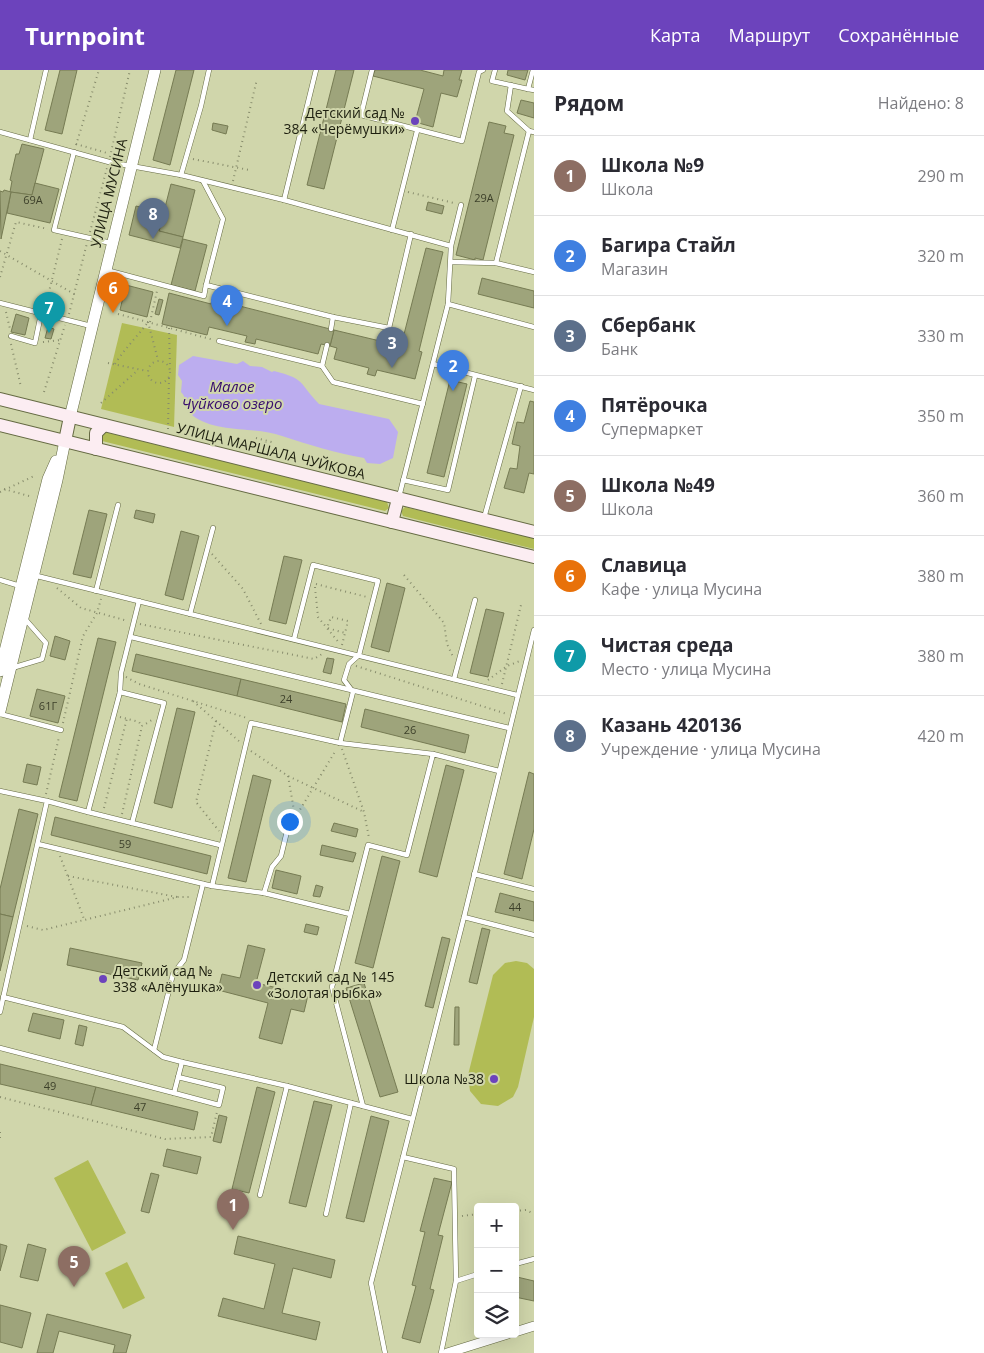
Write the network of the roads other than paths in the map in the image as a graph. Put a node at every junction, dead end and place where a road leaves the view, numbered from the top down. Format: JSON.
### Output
{"nodes":[{"id":1,"x":46,"y":70,"type":"edge"},
{"id":2,"x":154,"y":70,"type":"edge"},
{"id":3,"x":209,"y":70,"type":"edge"},
{"id":4,"x":316,"y":70,"type":"edge"},
{"id":5,"x":372,"y":70,"type":"edge"},
{"id":6,"x":483,"y":70,"type":"edge"},
{"id":7,"x":494,"y":70,"type":"edge"},
{"id":8,"x":533,"y":70,"type":"edge"},
{"id":9,"x":511,"y":85,"type":"junction"},
{"id":10,"x":528,"y":89,"type":"junction"},
{"id":11,"x":534,"y":90,"type":"edge"},
{"id":12,"x":417,"y":130,"type":"junction"},
{"id":13,"x":0,"y":132,"type":"edge"},
{"id":14,"x":532,"y":132,"type":"edge"},
{"id":15,"x":30,"y":140,"type":"junction"},
{"id":16,"x":74,"y":152,"type":"junction"},
{"id":17,"x":131,"y":166,"type":"junction"},
{"id":18,"x":181,"y":175,"type":"junction"},
{"id":19,"x":203,"y":182,"type":"junction"},
{"id":20,"x":284,"y":200,"type":"junction"},
{"id":21,"x":461,"y":205,"type":"road end"},
{"id":22,"x":392,"y":230,"type":"junction"},
{"id":23,"x":411,"y":234,"type":"junction"},
{"id":24,"x":112,"y":244,"type":"junction"},
{"id":25,"x":451,"y":246,"type":"junction"},
{"id":26,"x":451,"y":262,"type":"junction"},
{"id":27,"x":496,"y":263,"type":"junction"},
{"id":28,"x":106,"y":270,"type":"junction"},
{"id":29,"x":534,"y":272,"type":"edge"},
{"id":30,"x":206,"y":285,"type":"junction"},
{"id":31,"x":0,"y":303,"type":"edge"},
{"id":32,"x":448,"y":304,"type":"junction"},
{"id":33,"x":41,"y":314,"type":"junction"},
{"id":34,"x":333,"y":317,"type":"junction"},
{"id":35,"x":92,"y":327,"type":"junction"},
{"id":36,"x":534,"y":327,"type":"edge"},
{"id":37,"x":330,"y":329,"type":"dead end"},
{"id":38,"x":12,"y":336,"type":"road end"},
{"id":39,"x":219,"y":341,"type":"road end"},
{"id":40,"x":327,"y":345,"type":"dead end"},
{"id":41,"x":433,"y":364,"type":"junction"},
{"id":42,"x":322,"y":366,"type":"junction"},
{"id":43,"x":475,"y":376,"type":"junction"},
{"id":44,"x":521,"y":386,"type":"junction"},
{"id":45,"x":534,"y":390,"type":"edge"},
{"id":46,"x":0,"y":399,"type":"edge"},
{"id":47,"x":423,"y":404,"type":"junction"},
{"id":48,"x":70,"y":417,"type":"junction"},
{"id":49,"x":0,"y":424,"type":"edge"},
{"id":50,"x":104,"y":425,"type":"junction"},
{"id":51,"x":65,"y":441,"type":"junction"},
{"id":52,"x":96,"y":449,"type":"junction"},
{"id":53,"x":404,"y":480,"type":"junction"},
{"id":54,"x":398,"y":498,"type":"junction"},
{"id":55,"x":118,"y":504,"type":"dead end"},
{"id":56,"x":483,"y":520,"type":"junction"},
{"id":57,"x":392,"y":522,"type":"junction"},
{"id":58,"x":213,"y":528,"type":"dead end"},
{"id":59,"x":534,"y":532,"type":"edge"},
{"id":60,"x":534,"y":556,"type":"edge"},
{"id":61,"x":29,"y":574,"type":"junction"},
{"id":62,"x":0,"y":580,"type":"edge"},
{"id":63,"x":21,"y":587,"type":"junction"},
{"id":64,"x":96,"y":591,"type":"junction"},
{"id":65,"x":475,"y":600,"type":"dead end"},
{"id":66,"x":139,"y":601,"type":"junction"},
{"id":67,"x":190,"y":614,"type":"junction"},
{"id":68,"x":24,"y":618,"type":"junction"},
{"id":69,"x":534,"y":630,"type":"edge"},
{"id":70,"x":131,"y":637,"type":"junction"},
{"id":71,"x":294,"y":639,"type":"junction"},
{"id":72,"x":532,"y":648,"type":"edge"},
{"id":73,"x":359,"y":655,"type":"junction"},
{"id":74,"x":5,"y":670,"type":"edge"},
{"id":75,"x":454,"y":679,"type":"junction"},
{"id":76,"x":120,"y":692,"type":"junction"},
{"id":77,"x":353,"y":692,"type":"junction"},
{"id":78,"x":517,"y":695,"type":"junction"},
{"id":79,"x":0,"y":712,"type":"edge"},
{"id":80,"x":509,"y":728,"type":"junction"},
{"id":81,"x":61,"y":730,"type":"road end"},
{"id":82,"x":340,"y":743,"type":"junction"},
{"id":83,"x":433,"y":754,"type":"junction"},
{"id":84,"x":499,"y":771,"type":"junction"},
{"id":85,"x":0,"y":791,"type":"edge"},
{"id":86,"x":47,"y":801,"type":"junction"},
{"id":87,"x":88,"y":812,"type":"junction"},
{"id":88,"x":289,"y":822,"type":"road end"},
{"id":89,"x":132,"y":823,"type":"junction"},
{"id":90,"x":38,"y":844,"type":"junction"},
{"id":91,"x":220,"y":845,"type":"junction"},
{"id":92,"x":474,"y":874,"type":"junction"},
{"id":93,"x":534,"y":882,"type":"edge"},
{"id":94,"x":203,"y":884,"type":"junction"},
{"id":95,"x":212,"y":886,"type":"junction"},
{"id":96,"x":533,"y":889,"type":"edge"},
{"id":97,"x":264,"y":893,"type":"junction"},
{"id":98,"x":350,"y":914,"type":"junction"},
{"id":99,"x":464,"y":917,"type":"junction"},
{"id":100,"x":534,"y":935,"type":"edge"},
{"id":101,"x":3,"y":997,"type":"junction"},
{"id":102,"x":0,"y":1012,"type":"edge"},
{"id":103,"x":0,"y":1048,"type":"edge"},
{"id":104,"x":154,"y":1050,"type":"junction"},
{"id":105,"x":182,"y":1062,"type":"junction"},
{"id":106,"x":178,"y":1077,"type":"junction"},
{"id":107,"x":287,"y":1086,"type":"junction"},
{"id":108,"x":174,"y":1093,"type":"junction"},
{"id":109,"x":351,"y":1103,"type":"junction"},
{"id":110,"x":363,"y":1106,"type":"junction"},
{"id":111,"x":412,"y":1119,"type":"junction"},
{"id":112,"x":403,"y":1156,"type":"junction"},
{"id":113,"x":260,"y":1195,"type":"dead end"},
{"id":114,"x":326,"y":1214,"type":"dead end"},
{"id":115,"x":534,"y":1259,"type":"edge"},
{"id":116,"x":519,"y":1263,"type":"edge"},
{"id":117,"x":474,"y":1275,"type":"edge"},
{"id":118,"x":456,"y":1281,"type":"junction"},
{"id":119,"x":534,"y":1326,"type":"edge"},
{"id":120,"x":519,"y":1331,"type":"edge"},
{"id":121,"x":495,"y":1338,"type":"edge"},
{"id":122,"x":385,"y":1353,"type":"edge"},
{"id":123,"x":441,"y":1353,"type":"edge"},
{"id":124,"x":447,"y":1353,"type":"edge"}],
"edges":[{"from":1,"to":15,"type":"lane"},
{"from":2,"to":17,"type":"street","name":"УЛИЦА МУСИНА"},
{"from":3,"to":18,"type":"lane"},
{"from":4,"to":20,"type":"lane"},
{"from":5,"to":12,"type":"lane"},
{"from":6,"to":12,"type":"lane"},
{"from":7,"to":9,"type":"lane"},
{"from":8,"to":10,"type":"lane"},
{"from":9,"to":10,"type":"lane"},
{"from":9,"to":14,"type":"lane"},
{"from":10,"to":11,"type":"lane"},
{"from":12,"to":22,"type":"lane"},
{"from":13,"to":15,"type":"lane"},
{"from":14,"to":27,"type":"lane"},
{"from":15,"to":16,"type":"lane"},
{"from":16,"to":17,"type":"lane"},
{"from":16,"to":24,"type":"lane"},
{"from":17,"to":18,"type":"lane"},
{"from":17,"to":24,"type":"street","name":"УЛИЦА МУСИНА"},
{"from":18,"to":19,"type":"lane"},
{"from":19,"to":20,"type":"lane"},
{"from":19,"to":30,"type":"lane"},
{"from":20,"to":22,"type":"lane"},
{"from":21,"to":25,"type":"lane"},
{"from":22,"to":23,"type":"lane"},
{"from":23,"to":25,"type":"lane"},
{"from":23,"to":34,"type":"lane"},
{"from":24,"to":28,"type":"street","name":"УЛИЦА МУСИНА"},
{"from":25,"to":26,"type":"lane"},
{"from":26,"to":27,"type":"lane"},
{"from":26,"to":32,"type":"lane"},
{"from":27,"to":29,"type":"lane"},
{"from":28,"to":30,"type":"lane"},
{"from":28,"to":35,"type":"street","name":"УЛИЦА МУСИНА"},
{"from":30,"to":34,"type":"lane"},
{"from":31,"to":33,"type":"lane"},
{"from":32,"to":36,"type":"lane"},
{"from":32,"to":41,"type":"lane"},
{"from":33,"to":35,"type":"lane"},
{"from":33,"to":38,"type":"lane"},
{"from":34,"to":37,"type":"lane"},
{"from":35,"to":48,"type":"street","name":"УЛИЦА МУСИНА"},
{"from":39,"to":42,"type":"lane"},
{"from":40,"to":42,"type":"lane"},
{"from":41,"to":43,"type":"lane"},
{"from":41,"to":47,"type":"lane"},
{"from":42,"to":47,"type":"lane"},
{"from":43,"to":44,"type":"lane"},
{"from":43,"to":53,"type":"lane"},
{"from":44,"to":45,"type":"lane"},
{"from":44,"to":56,"type":"lane"},
{"from":46,"to":48,"type":"main road","name":"УЛИЦА МАРШАЛА ЧУЙКОВА"},
{"from":47,"to":53,"type":"lane"},
{"from":48,"to":50,"type":"main road","name":"УЛИЦА МАРШАЛА ЧУЙКОВА"},
{"from":48,"to":51,"type":"main road","name":"УЛИЦА МУСИНА"},
{"from":49,"to":51,"type":"main road"},
{"from":50,"to":52,"type":"main road"},
{"from":50,"to":54,"type":"main road","name":"УЛИЦА МАРШАЛА ЧУЙКОВА"},
{"from":51,"to":52,"type":"main road"},
{"from":51,"to":61,"type":"street","name":"УЛИЦА МУСИНА"},
{"from":52,"to":57,"type":"main road"},
{"from":53,"to":54,"type":"lane"},
{"from":54,"to":56,"type":"main road","name":"УЛИЦА МАРШАЛА ЧУЙКОВА"},
{"from":54,"to":57,"type":"main road"},
{"from":55,"to":64,"type":"lane"},
{"from":56,"to":59,"type":"main road","name":"УЛИЦА МАРШАЛА ЧУЙКОВА"},
{"from":57,"to":60,"type":"main road"},
{"from":58,"to":67,"type":"lane"},
{"from":61,"to":63,"type":"street","name":"УЛИЦА МУСИНА"},
{"from":61,"to":64,"type":"lane"},
{"from":61,"to":68,"type":"street","name":"УЛИЦА МУСИНА"},
{"from":62,"to":63,"type":"lane"},
{"from":63,"to":74,"type":"street","name":"УЛИЦА МУСИНА"},
{"from":64,"to":66,"type":"lane"},
{"from":65,"to":75,"type":"lane"},
{"from":66,"to":67,"type":"lane"},
{"from":66,"to":70,"type":"lane"},
{"from":67,"to":71,"type":"lane"},
{"from":68,"to":74,"type":"street","name":"УЛИЦА МУСИНА"},
{"from":68,"to":74,"type":"lane"},
{"from":69,"to":72,"type":"lane"},
{"from":70,"to":76,"type":"lane"},
{"from":70,"to":77,"type":"lane"},
{"from":71,"to":73,"type":"lane"},
{"from":71,"to":73,"type":"lane"},
{"from":72,"to":78,"type":"lane"},
{"from":73,"to":75,"type":"lane"},
{"from":73,"to":77,"type":"lane"},
{"from":74,"to":79,"type":"street","name":"УЛИЦА МУСИНА"},
{"from":75,"to":78,"type":"lane"},
{"from":76,"to":87,"type":"lane"},
{"from":76,"to":89,"type":"lane"},
{"from":77,"to":80,"type":"lane"},
{"from":77,"to":82,"type":"lane"},
{"from":78,"to":80,"type":"lane"},
{"from":79,"to":81,"type":"lane"},
{"from":80,"to":84,"type":"lane"},
{"from":82,"to":83,"type":"lane"},
{"from":82,"to":91,"type":"lane"},
{"from":83,"to":84,"type":"lane"},
{"from":83,"to":98,"type":"lane"},
{"from":84,"to":92,"type":"lane"},
{"from":85,"to":86,"type":"lane"},
{"from":86,"to":87,"type":"lane"},
{"from":86,"to":90,"type":"lane"},
{"from":87,"to":89,"type":"lane"},
{"from":88,"to":97,"type":"lane"},
{"from":89,"to":91,"type":"lane"},
{"from":90,"to":94,"type":"lane"},
{"from":90,"to":101,"type":"lane"},
{"from":91,"to":95,"type":"lane"},
{"from":92,"to":96,"type":"lane"},
{"from":92,"to":99,"type":"lane"},
{"from":93,"to":96,"type":"lane"},
{"from":94,"to":95,"type":"lane"},
{"from":94,"to":104,"type":"lane"},
{"from":95,"to":97,"type":"lane"},
{"from":97,"to":98,"type":"lane"},
{"from":98,"to":110,"type":"lane"},
{"from":99,"to":100,"type":"lane"},
{"from":99,"to":111,"type":"lane"},
{"from":101,"to":102,"type":"lane"},
{"from":101,"to":104,"type":"lane"},
{"from":103,"to":108,"type":"lane"},
{"from":104,"to":105,"type":"lane"},
{"from":105,"to":106,"type":"lane"},
{"from":105,"to":107,"type":"lane"},
{"from":106,"to":108,"type":"lane"},
{"from":106,"to":108,"type":"lane"},
{"from":107,"to":109,"type":"lane"},
{"from":107,"to":113,"type":"lane"},
{"from":109,"to":110,"type":"lane"},
{"from":109,"to":114,"type":"lane"},
{"from":110,"to":111,"type":"lane"},
{"from":111,"to":112,"type":"lane"},
{"from":112,"to":118,"type":"lane"},
{"from":112,"to":122,"type":"lane"},
{"from":115,"to":116,"type":"lane"},
{"from":117,"to":118,"type":"lane"},
{"from":118,"to":123,"type":"lane"},
{"from":119,"to":120,"type":"street"},
{"from":121,"to":124,"type":"street"}]}
